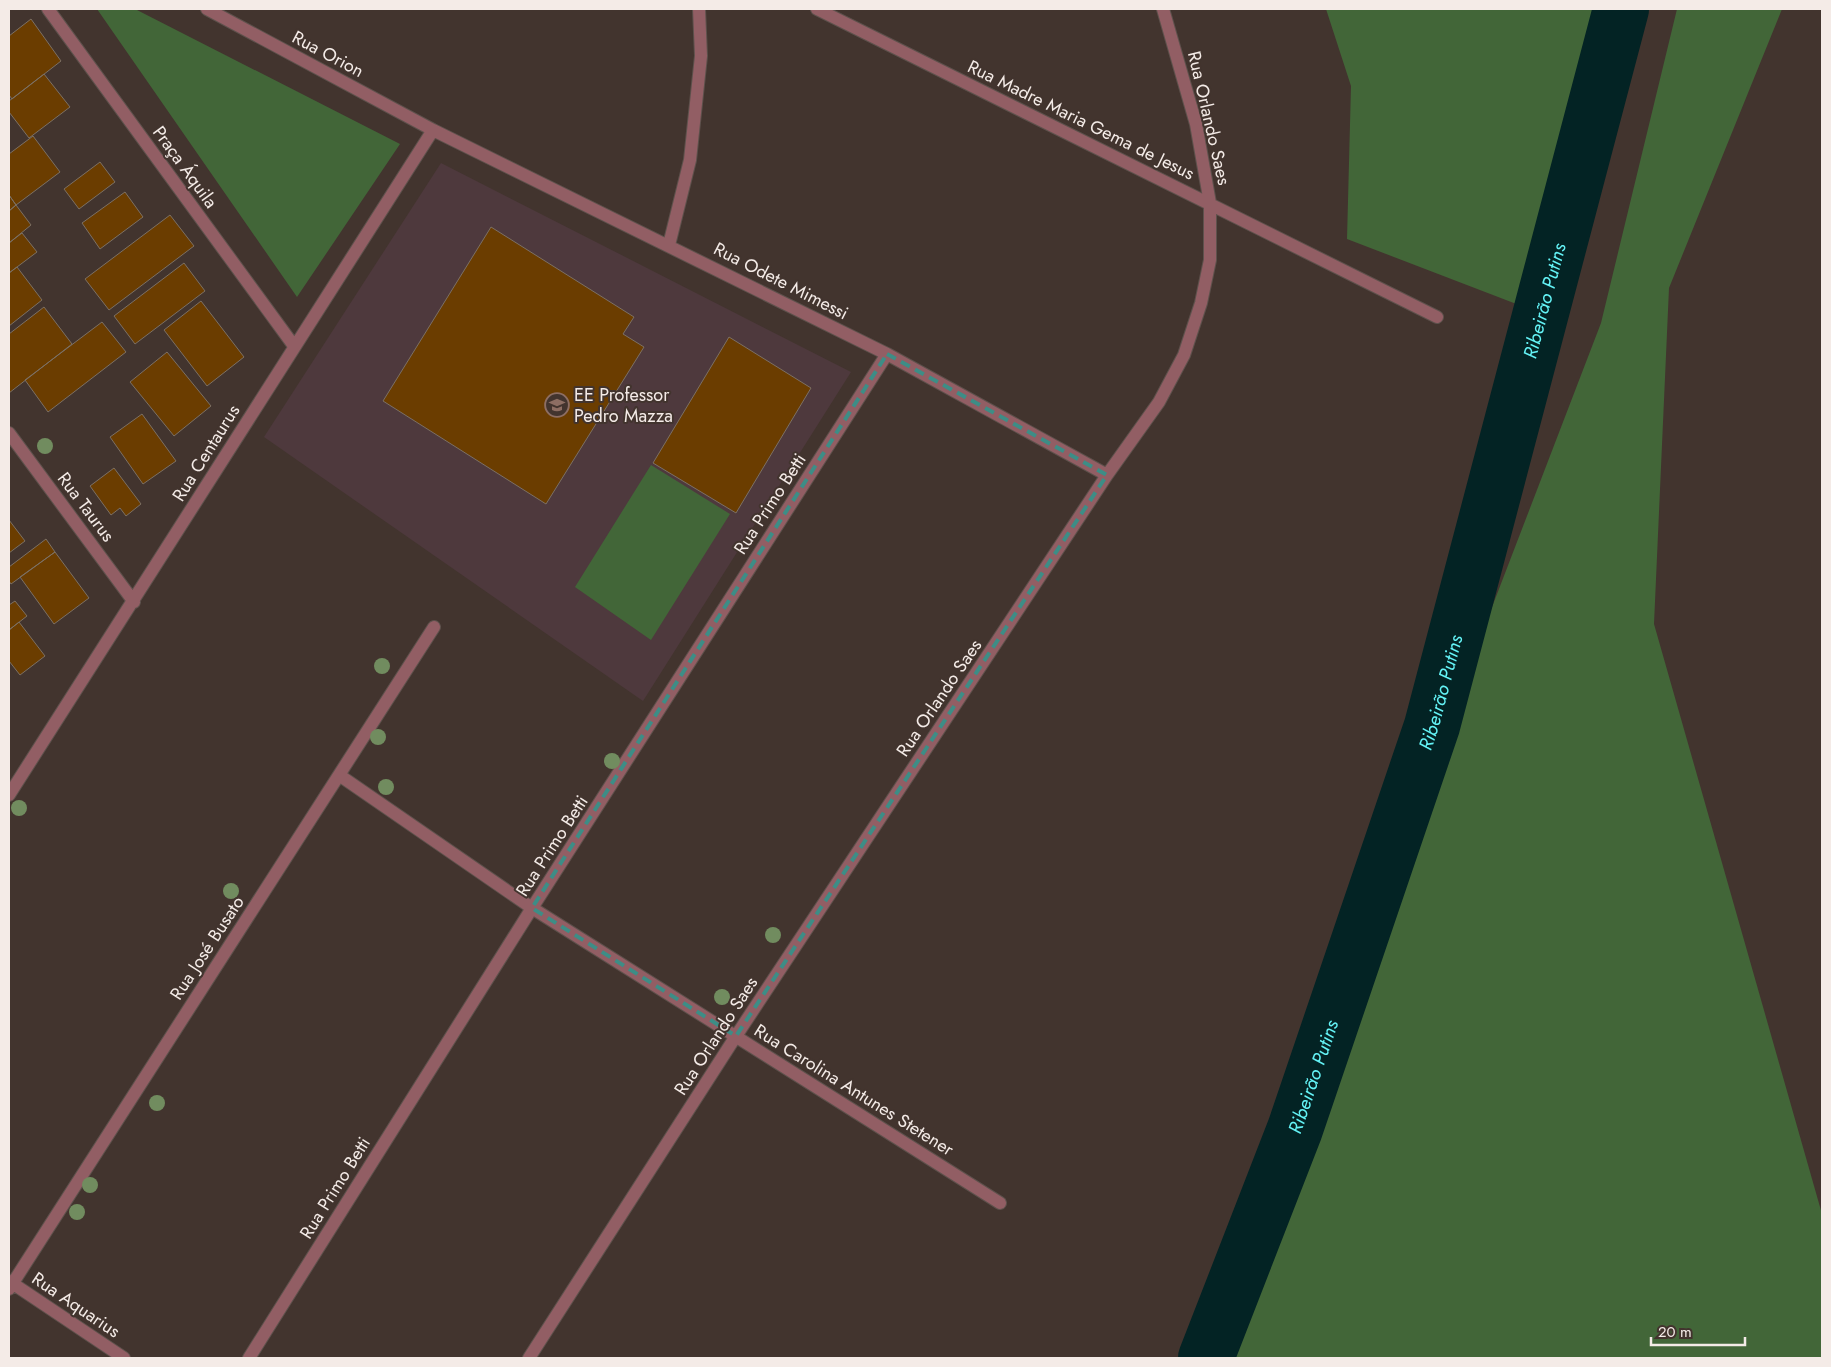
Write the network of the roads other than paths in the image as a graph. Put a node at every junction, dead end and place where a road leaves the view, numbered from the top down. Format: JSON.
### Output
{"nodes":[{"id":1,"x":48,"y":9,"type":"edge"},
{"id":2,"x":207,"y":9,"type":"edge"},
{"id":3,"x":699,"y":9,"type":"edge"},
{"id":4,"x":817,"y":9,"type":"edge"},
{"id":5,"x":1163,"y":9,"type":"edge"},
{"id":6,"x":433,"y":130,"type":"junction"},
{"id":7,"x":1210,"y":203,"type":"junction"},
{"id":8,"x":669,"y":245,"type":"junction"},
{"id":9,"x":1436,"y":317,"type":"dead end"},
{"id":10,"x":294,"y":346,"type":"junction"},
{"id":11,"x":887,"y":354,"type":"junction"},
{"id":12,"x":9,"y":433,"type":"edge"},
{"id":13,"x":1107,"y":475,"type":"junction"},
{"id":14,"x":134,"y":602,"type":"junction"},
{"id":15,"x":434,"y":627,"type":"dead end"},
{"id":16,"x":339,"y":775,"type":"junction"},
{"id":17,"x":9,"y":795,"type":"edge"},
{"id":18,"x":532,"y":908,"type":"junction"},
{"id":19,"x":736,"y":1036,"type":"junction"},
{"id":20,"x":1000,"y":1203,"type":"dead end"},
{"id":21,"x":10,"y":1285,"type":"edge"},
{"id":22,"x":124,"y":1358,"type":"edge"},
{"id":23,"x":249,"y":1358,"type":"edge"},
{"id":24,"x":528,"y":1358,"type":"edge"}],
"edges":[{"from":1,"to":10,"type":"street","name":"Praça Áquila"},
{"from":2,"to":6,"type":"street","name":"Rua Orion"},
{"from":3,"to":8,"type":"street"},
{"from":4,"to":7,"type":"street","name":"Rua Madre Maria Gema de Jesus"},
{"from":5,"to":7,"type":"street","name":"Rua Orlando Saes"},
{"from":6,"to":8,"type":"street","name":"Rua Odete Mimessi"},
{"from":6,"to":10,"type":"street","name":"Rua Centaurus"},
{"from":7,"to":9,"type":"street","name":"Rua Madre Maria Gema de Jesus"},
{"from":7,"to":13,"type":"street","name":"Rua Orlando Saes"},
{"from":8,"to":11,"type":"street","name":"Rua Odete Mimessi"},
{"from":10,"to":14,"type":"street","name":"Rua Centaurus"},
{"from":11,"to":13,"type":"street","name":"Rua Odete Mimessi"},
{"from":11,"to":18,"type":"street","name":"Rua Primo Betti"},
{"from":12,"to":14,"type":"street","name":"Rua Taurus"},
{"from":13,"to":19,"type":"street","name":"Rua Orlando Saes"},
{"from":14,"to":17,"type":"street","name":"Rua Centaurus"},
{"from":15,"to":16,"type":"street","name":"Rua José Busato"},
{"from":16,"to":18,"type":"street","name":"Rua Carolina Antunes Stetener"},
{"from":16,"to":21,"type":"street","name":"Rua José Busato"},
{"from":18,"to":19,"type":"street","name":"Rua Carolina Antunes Stetener"},
{"from":18,"to":23,"type":"street","name":"Rua Primo Betti"},
{"from":19,"to":20,"type":"street","name":"Rua Carolina Antunes Stetener"},
{"from":19,"to":24,"type":"street","name":"Rua Orlando Saes"},
{"from":21,"to":22,"type":"street","name":"Rua Aquarius"}]}
